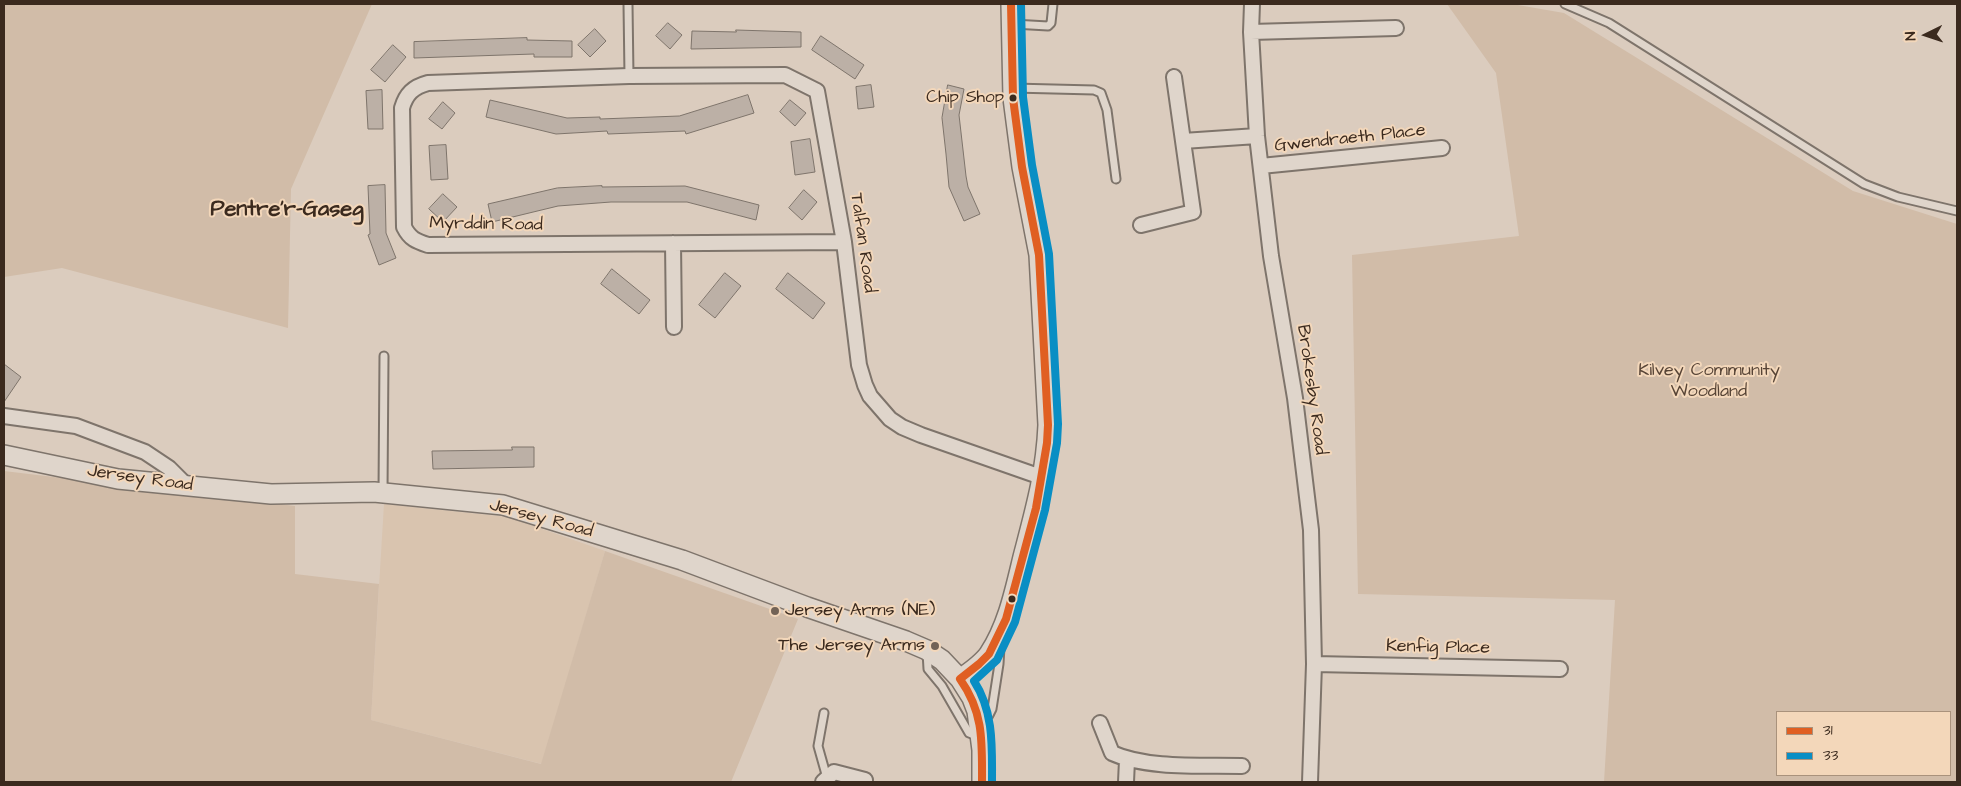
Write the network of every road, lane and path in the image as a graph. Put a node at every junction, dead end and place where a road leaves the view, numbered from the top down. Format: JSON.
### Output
{"nodes":[{"id":1,"x":628,"y":4,"type":"edge"},
{"id":2,"x":1010,"y":4,"type":"edge"},
{"id":3,"x":1053,"y":4,"type":"edge"},
{"id":4,"x":1252,"y":4,"type":"edge"},
{"id":5,"x":1565,"y":4,"type":"edge"},
{"id":6,"x":1010,"y":24,"type":"junction"},
{"id":7,"x":1396,"y":28,"type":"dead end"},
{"id":8,"x":1251,"y":32,"type":"junction"},
{"id":9,"x":629,"y":76,"type":"junction"},
{"id":10,"x":1174,"y":77,"type":"dead end"},
{"id":11,"x":1013,"y":88,"type":"junction"},
{"id":12,"x":1257,"y":136,"type":"junction"},
{"id":13,"x":1183,"y":141,"type":"junction"},
{"id":14,"x":1442,"y":148,"type":"dead end"},
{"id":15,"x":1261,"y":166,"type":"junction"},
{"id":16,"x":1116,"y":179,"type":"dead end"},
{"id":17,"x":1957,"y":210,"type":"edge"},
{"id":18,"x":1141,"y":225,"type":"dead end"},
{"id":19,"x":844,"y":242,"type":"junction"},
{"id":20,"x":673,"y":243,"type":"junction"},
{"id":21,"x":674,"y":327,"type":"dead end"},
{"id":22,"x":384,"y":356,"type":"dead end"},
{"id":23,"x":4,"y":416,"type":"edge"},
{"id":24,"x":4,"y":455,"type":"edge"},
{"id":25,"x":1044,"y":478,"type":"junction"},
{"id":26,"x":186,"y":485,"type":"junction"},
{"id":27,"x":383,"y":493,"type":"junction"},
{"id":28,"x":1001,"y":633,"type":"junction"},
{"id":29,"x":927,"y":650,"type":"junction"},
{"id":30,"x":1314,"y":664,"type":"junction"},
{"id":31,"x":1560,"y":669,"type":"dead end"},
{"id":32,"x":960,"y":679,"type":"junction"},
{"id":33,"x":824,"y":713,"type":"dead end"},
{"id":34,"x":1100,"y":723,"type":"dead end"},
{"id":35,"x":981,"y":731,"type":"junction"},
{"id":36,"x":1127,"y":760,"type":"junction"},
{"id":37,"x":1242,"y":766,"type":"dead end"},
{"id":38,"x":825,"y":780,"type":"edge"},
{"id":39,"x":865,"y":780,"type":"dead end"},
{"id":40,"x":982,"y":782,"type":"edge"},
{"id":41,"x":1126,"y":782,"type":"edge"},
{"id":42,"x":1310,"y":782,"type":"edge"}],
"edges":[{"from":1,"to":9,"type":"lane"},
{"from":2,"to":6,"type":"main road"},
{"from":3,"to":6,"type":"lane"},
{"from":4,"to":8,"type":"street","name":"Brokesby Road"},
{"from":5,"to":17,"type":"lane"},
{"from":6,"to":11,"type":"main road"},
{"from":7,"to":8,"type":"street"},
{"from":8,"to":12,"type":"street","name":"Brokesby Road"},
{"from":9,"to":19,"type":"street","name":"Talfan Road"},
{"from":9,"to":20,"type":"street","name":"Myrddin Road"},
{"from":10,"to":13,"type":"street"},
{"from":11,"to":16,"type":"lane"},
{"from":11,"to":25,"type":"main road"},
{"from":12,"to":13,"type":"street"},
{"from":12,"to":15,"type":"street","name":"Brokesby Road"},
{"from":13,"to":18,"type":"street"},
{"from":14,"to":15,"type":"street","name":"Gwendraeth Place"},
{"from":15,"to":30,"type":"street","name":"Brokesby Road"},
{"from":19,"to":20,"type":"street","name":"Myrddin Road"},
{"from":19,"to":25,"type":"street","name":"Talfan Road"},
{"from":20,"to":21,"type":"street"},
{"from":22,"to":27,"type":"lane"},
{"from":23,"to":26,"type":"street"},
{"from":24,"to":26,"type":"main road","name":"Jersey Road"},
{"from":25,"to":28,"type":"main road"},
{"from":26,"to":27,"type":"main road","name":"Jersey Road"},
{"from":27,"to":29,"type":"main road","name":"Jersey Road"},
{"from":28,"to":32,"type":"main road"},
{"from":28,"to":35,"type":"lane"},
{"from":29,"to":32,"type":"main road","name":"Jersey Road"},
{"from":29,"to":35,"type":"lane"},
{"from":30,"to":31,"type":"street","name":"Kenfig Place"},
{"from":30,"to":42,"type":"street","name":"Brokesby Road"},
{"from":32,"to":35,"type":"main road","name":"Jersey Road"},
{"from":33,"to":38,"type":"lane"},
{"from":34,"to":36,"type":"street"},
{"from":35,"to":40,"type":"main road","name":"Jersey Road"},
{"from":36,"to":37,"type":"street"},
{"from":36,"to":41,"type":"street"},
{"from":38,"to":39,"type":"street"}]}
